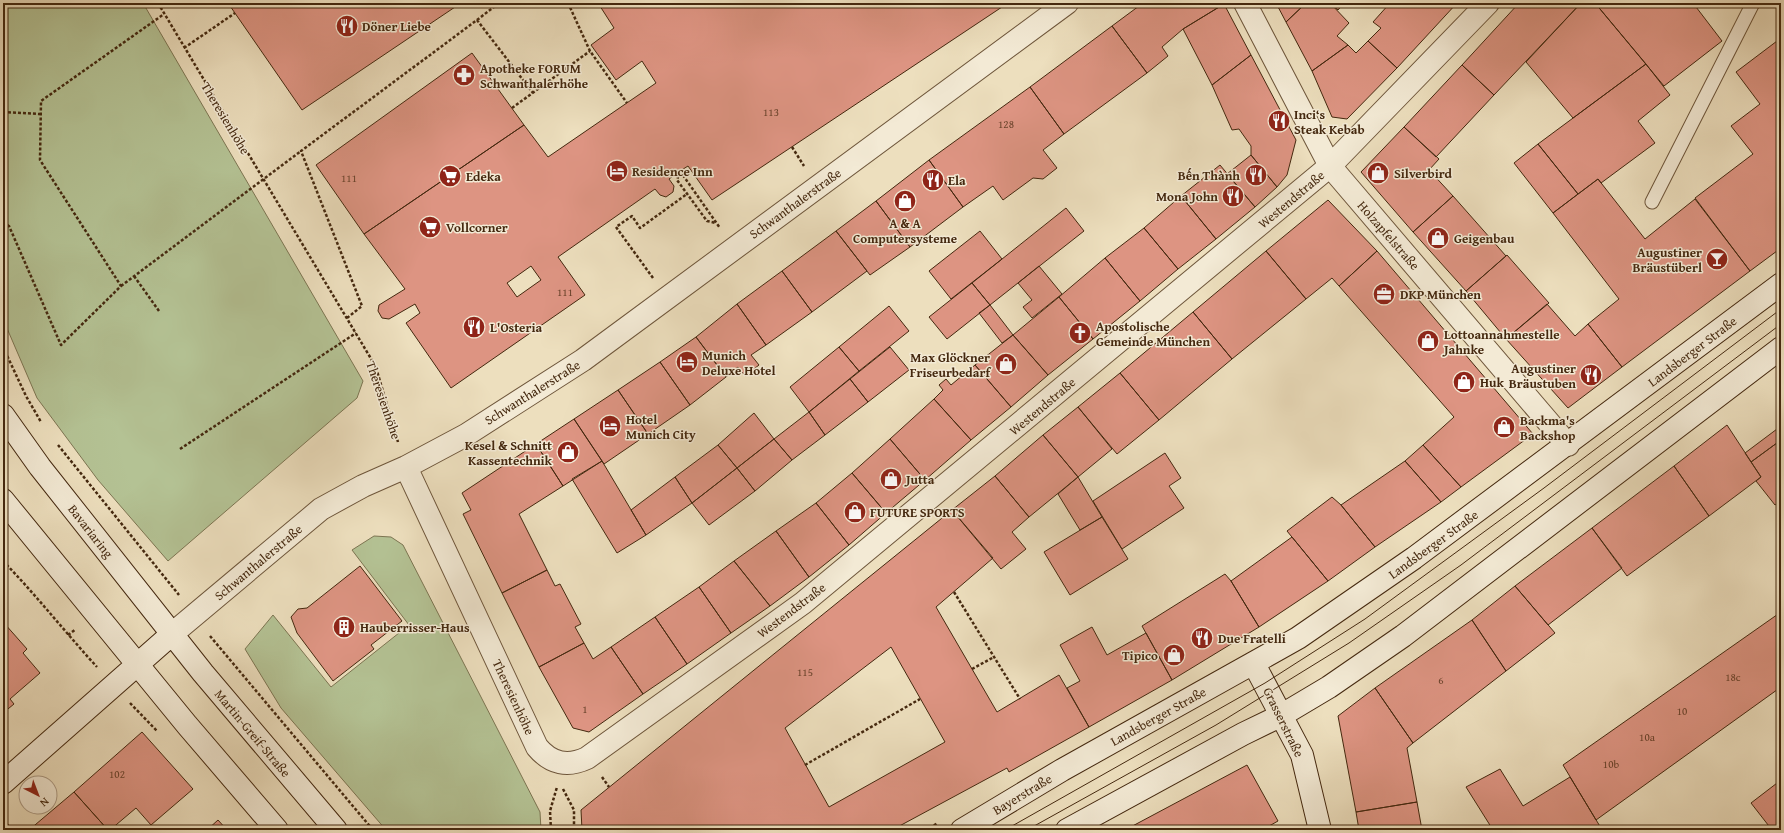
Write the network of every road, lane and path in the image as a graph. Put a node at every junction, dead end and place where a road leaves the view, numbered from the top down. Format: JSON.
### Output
{"nodes":[{"id":1,"x":158,"y":3,"type":"edge"},
{"id":2,"x":499,"y":3,"type":"edge"},
{"id":3,"x":568,"y":3,"type":"edge"},
{"id":4,"x":1067,"y":3,"type":"edge"},
{"id":5,"x":1245,"y":3,"type":"edge"},
{"id":6,"x":1488,"y":3,"type":"edge"},
{"id":7,"x":1753,"y":3,"type":"edge"},
{"id":8,"x":235,"y":13,"type":"dead end"},
{"id":9,"x":164,"y":14,"type":"junction"},
{"id":10,"x":477,"y":20,"type":"junction"},
{"id":11,"x":184,"y":48,"type":"junction"},
{"id":12,"x":590,"y":51,"type":"junction"},
{"id":13,"x":533,"y":93,"type":"junction"},
{"id":14,"x":627,"y":103,"type":"dead end"},
{"id":15,"x":512,"y":108,"type":"dead end"},
{"id":16,"x":3,"y":112,"type":"edge"},
{"id":17,"x":40,"y":114,"type":"junction"},
{"id":18,"x":792,"y":147,"type":"dead end"},
{"id":19,"x":301,"y":151,"type":"junction"},
{"id":20,"x":797,"y":155,"type":"dead end"},
{"id":21,"x":1330,"y":166,"type":"junction"},
{"id":22,"x":263,"y":180,"type":"junction"},
{"id":23,"x":687,"y":194,"type":"junction"},
{"id":24,"x":1652,"y":202,"type":"dead end"},
{"id":25,"x":712,"y":217,"type":"dead end"},
{"id":26,"x":3,"y":223,"type":"edge"},
{"id":27,"x":717,"y":223,"type":"dead end"},
{"id":28,"x":134,"y":276,"type":"junction"},
{"id":29,"x":1781,"y":284,"type":"edge"},
{"id":30,"x":121,"y":286,"type":"junction"},
{"id":31,"x":668,"y":297,"type":"junction"},
{"id":32,"x":159,"y":310,"type":"dead end"},
{"id":33,"x":347,"y":318,"type":"junction"},
{"id":34,"x":356,"y":333,"type":"junction"},
{"id":35,"x":1781,"y":348,"type":"edge"},
{"id":36,"x":7,"y":422,"type":"edge"},
{"id":37,"x":1568,"y":445,"type":"junction"},
{"id":38,"x":180,"y":449,"type":"dead end"},
{"id":39,"x":406,"y":467,"type":"junction"},
{"id":40,"x":3,"y":500,"type":"edge"},
{"id":41,"x":954,"y":592,"type":"dead end"},
{"id":42,"x":172,"y":634,"type":"junction"},
{"id":43,"x":994,"y":657,"type":"junction"},
{"id":44,"x":137,"y":664,"type":"junction"},
{"id":45,"x":1254,"y":664,"type":"junction"},
{"id":46,"x":972,"y":669,"type":"dead end"},
{"id":47,"x":920,"y":699,"type":"dead end"},
{"id":48,"x":1020,"y":699,"type":"dead end"},
{"id":49,"x":1282,"y":715,"type":"junction"},
{"id":50,"x":805,"y":765,"type":"dead end"},
{"id":51,"x":1062,"y":770,"type":"joint"},
{"id":52,"x":561,"y":771,"type":"junction"},
{"id":53,"x":3,"y":783,"type":"edge"},
{"id":54,"x":3,"y":820,"type":"edge"},
{"id":55,"x":1072,"y":827,"type":"edge"},
{"id":56,"x":12,"y":830,"type":"edge"},
{"id":57,"x":277,"y":830,"type":"edge"},
{"id":58,"x":336,"y":830,"type":"edge"},
{"id":59,"x":551,"y":830,"type":"edge"},
{"id":60,"x":574,"y":830,"type":"edge"},
{"id":61,"x":962,"y":830,"type":"edge"},
{"id":62,"x":1320,"y":830,"type":"edge"}],
"edges":[{"from":1,"to":9,"type":"path","name":"Theresienhöhe"},
{"from":2,"to":10,"type":"path"},
{"from":3,"to":12,"type":"path"},
{"from":4,"to":31,"type":"street","name":"Schwanthalerstraße"},
{"from":5,"to":21,"type":"street","name":"Holzapfelstraße"},
{"from":6,"to":21,"type":"street","name":"Westendstraße"},
{"from":7,"to":24,"type":"lane"},
{"from":8,"to":11,"type":"path"},
{"from":9,"to":11,"type":"path","name":"Theresienhöhe"},
{"from":9,"to":17,"type":"path"},
{"from":10,"to":13,"type":"path"},
{"from":10,"to":19,"type":"path"},
{"from":11,"to":22,"type":"path","name":"Theresienhöhe"},
{"from":12,"to":13,"type":"path"},
{"from":12,"to":14,"type":"path"},
{"from":13,"to":15,"type":"path"},
{"from":16,"to":17,"type":"path"},
{"from":17,"to":30,"type":"path"},
{"from":18,"to":20,"type":"path"},
{"from":19,"to":22,"type":"path"},
{"from":19,"to":33,"type":"path"},
{"from":21,"to":37,"type":"street","name":"Holzapfelstraße"},
{"from":21,"to":52,"type":"street","name":"Westendstraße"},
{"from":22,"to":28,"type":"path"},
{"from":22,"to":33,"type":"path","name":"Theresienhöhe"},
{"from":23,"to":25,"type":"path"},
{"from":23,"to":27,"type":"path"},
{"from":23,"to":31,"type":"path"},
{"from":26,"to":30,"type":"path"},
{"from":28,"to":30,"type":"path"},
{"from":28,"to":32,"type":"path"},
{"from":29,"to":37,"type":"street","name":"Landsberger Straße"},
{"from":31,"to":39,"type":"street","name":"Schwanthalerstraße"},
{"from":33,"to":34,"type":"path","name":"Theresienhöhe"},
{"from":34,"to":38,"type":"path"},
{"from":34,"to":39,"type":"path","name":"Theresienhöhe"},
{"from":35,"to":49,"type":"street"},
{"from":36,"to":42,"type":"street","name":"Bavariaring"},
{"from":37,"to":45,"type":"street","name":"Landsberger Straße"},
{"from":39,"to":42,"type":"street","name":"Schwanthalerstraße"},
{"from":39,"to":52,"type":"street","name":"Theresienhöhe"},
{"from":40,"to":44,"type":"street"},
{"from":41,"to":43,"type":"path"},
{"from":42,"to":44,"type":"street","name":"Schwanthalerstraße"},
{"from":42,"to":58,"type":"street","name":"Martin-Greif-Straße"},
{"from":43,"to":46,"type":"path"},
{"from":43,"to":48,"type":"path"},
{"from":44,"to":53,"type":"street","name":"Schwanthalerstraße"},
{"from":44,"to":57,"type":"street"},
{"from":45,"to":49,"type":"street","name":"Grasserstraße"},
{"from":45,"to":51,"type":"street","name":"Landsberger Straße"},
{"from":47,"to":50,"type":"path"},
{"from":49,"to":55,"type":"street"},
{"from":49,"to":62,"type":"street","name":"Grasserstraße"},
{"from":51,"to":61,"type":"street","name":"Bayerstraße"},
{"from":52,"to":59,"type":"path"},
{"from":52,"to":60,"type":"path"},
{"from":54,"to":56,"type":"path"}]}
